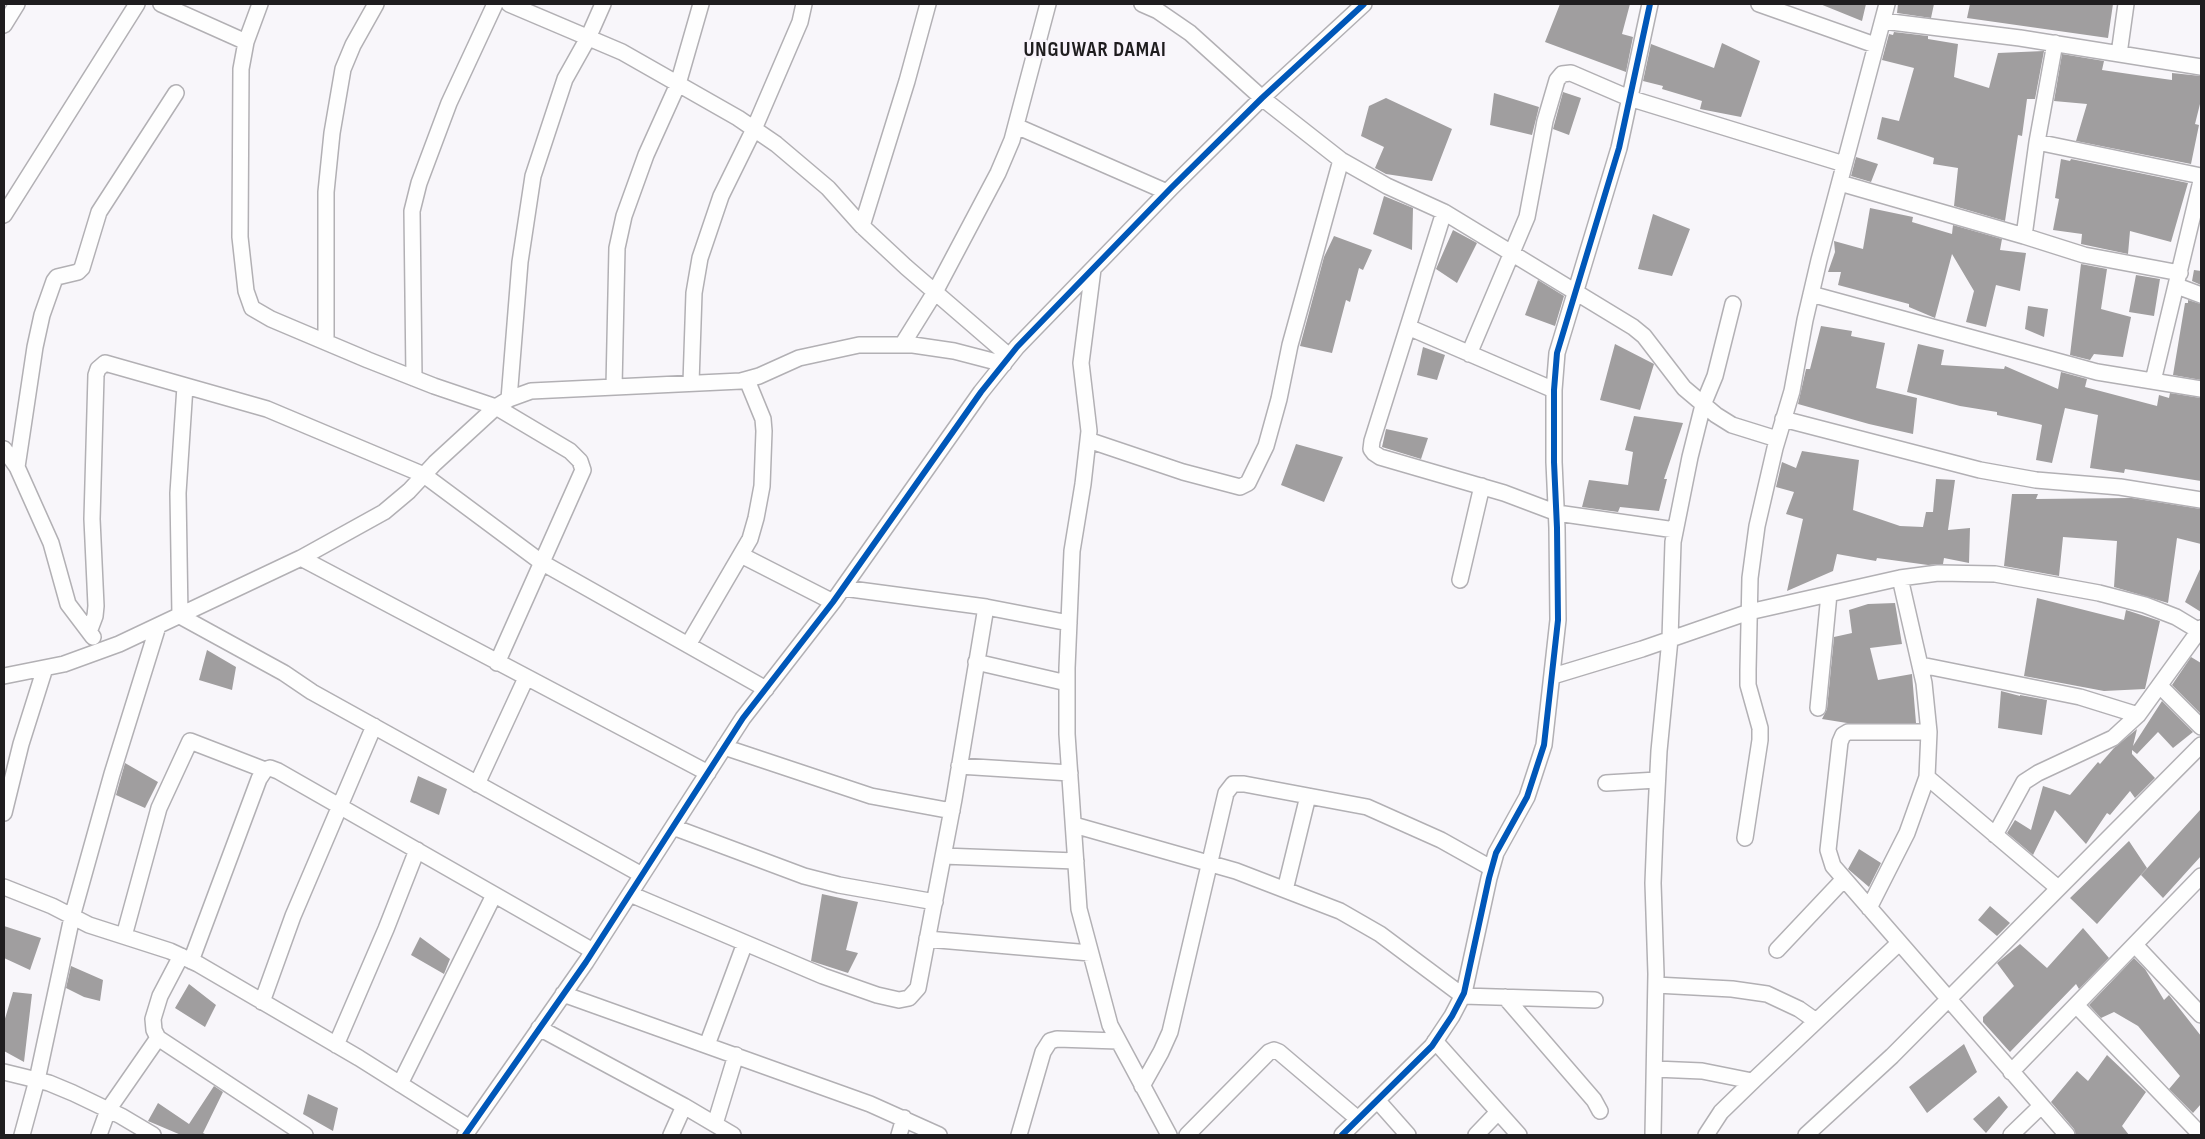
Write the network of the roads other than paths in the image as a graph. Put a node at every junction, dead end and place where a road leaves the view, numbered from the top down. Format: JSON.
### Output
{"nodes":[{"id":1,"x":17,"y":4,"type":"edge"},
{"id":2,"x":136,"y":4,"type":"edge"},
{"id":3,"x":161,"y":4,"type":"edge"},
{"id":4,"x":260,"y":4,"type":"edge"},
{"id":5,"x":376,"y":4,"type":"edge"},
{"id":6,"x":495,"y":4,"type":"edge"},
{"id":7,"x":509,"y":4,"type":"edge"},
{"id":8,"x":603,"y":4,"type":"edge"},
{"id":9,"x":701,"y":4,"type":"edge"},
{"id":10,"x":804,"y":4,"type":"edge"},
{"id":11,"x":928,"y":4,"type":"edge"},
{"id":12,"x":1048,"y":4,"type":"edge"},
{"id":13,"x":1142,"y":4,"type":"edge"},
{"id":14,"x":1364,"y":4,"type":"edge"},
{"id":15,"x":1650,"y":4,"type":"edge"},
{"id":16,"x":1759,"y":4,"type":"edge"},
{"id":17,"x":1888,"y":4,"type":"edge"},
{"id":18,"x":2126,"y":4,"type":"edge"},
{"id":19,"x":1160,"y":7,"type":"edge"},
{"id":20,"x":1883,"y":21,"type":"junction"},
{"id":21,"x":4,"y":25,"type":"edge"},
{"id":22,"x":588,"y":38,"type":"junction"},
{"id":23,"x":246,"y":42,"type":"junction"},
{"id":24,"x":2055,"y":43,"type":"junction"},
{"id":25,"x":1875,"y":45,"type":"junction"},
{"id":26,"x":2119,"y":54,"type":"junction"},
{"id":27,"x":2201,"y":67,"type":"edge"},
{"id":28,"x":678,"y":84,"type":"junction"},
{"id":29,"x":176,"y":93,"type":"dead end"},
{"id":30,"x":1262,"y":98,"type":"junction"},
{"id":31,"x":1630,"y":98,"type":"junction"},
{"id":32,"x":1016,"y":126,"type":"junction"},
{"id":33,"x":754,"y":129,"type":"junction"},
{"id":34,"x":2037,"y":142,"type":"junction"},
{"id":35,"x":1341,"y":160,"type":"junction"},
{"id":36,"x":1844,"y":164,"type":"junction"},
{"id":37,"x":1840,"y":183,"type":"junction"},
{"id":38,"x":2201,"y":184,"type":"edge"},
{"id":39,"x":1167,"y":192,"type":"junction"},
{"id":40,"x":8,"y":197,"type":"edge"},
{"id":41,"x":1444,"y":212,"type":"junction"},
{"id":42,"x":4,"y":215,"type":"edge"},
{"id":43,"x":862,"y":226,"type":"junction"},
{"id":44,"x":2024,"y":236,"type":"junction"},
{"id":45,"x":1513,"y":253,"type":"junction"},
{"id":46,"x":1093,"y":269,"type":"junction"},
{"id":47,"x":2179,"y":280,"type":"junction"},
{"id":48,"x":935,"y":292,"type":"junction"},
{"id":49,"x":1575,"y":293,"type":"junction"},
{"id":50,"x":1811,"y":294,"type":"junction"},
{"id":51,"x":2201,"y":295,"type":"edge"},
{"id":52,"x":1733,"y":304,"type":"dead end"},
{"id":53,"x":1408,"y":327,"type":"junction"},
{"id":54,"x":326,"y":342,"type":"junction"},
{"id":55,"x":902,"y":344,"type":"junction"},
{"id":56,"x":1470,"y":354,"type":"junction"},
{"id":57,"x":1007,"y":360,"type":"junction"},
{"id":58,"x":414,"y":378,"type":"junction"},
{"id":59,"x":747,"y":380,"type":"junction"},
{"id":60,"x":2153,"y":382,"type":"junction"},
{"id":61,"x":691,"y":383,"type":"junction"},
{"id":62,"x":186,"y":386,"type":"junction"},
{"id":63,"x":614,"y":387,"type":"junction"},
{"id":64,"x":2201,"y":388,"type":"edge"},
{"id":65,"x":1554,"y":390,"type":"junction"},
{"id":66,"x":510,"y":399,"type":"junction"},
{"id":67,"x":1703,"y":405,"type":"junction"},
{"id":68,"x":496,"y":407,"type":"junction"},
{"id":69,"x":1783,"y":418,"type":"junction"},
{"id":70,"x":1777,"y":439,"type":"junction"},
{"id":71,"x":1088,"y":440,"type":"junction"},
{"id":72,"x":4,"y":449,"type":"edge"},
{"id":73,"x":17,"y":467,"type":"junction"},
{"id":74,"x":424,"y":475,"type":"junction"},
{"id":75,"x":1482,"y":486,"type":"junction"},
{"id":76,"x":2201,"y":500,"type":"edge"},
{"id":77,"x":1557,"y":512,"type":"junction"},
{"id":78,"x":1675,"y":530,"type":"junction"},
{"id":79,"x":741,"y":555,"type":"junction"},
{"id":80,"x":301,"y":558,"type":"junction"},
{"id":81,"x":541,"y":562,"type":"junction"},
{"id":82,"x":1900,"y":578,"type":"junction"},
{"id":83,"x":1460,"y":580,"type":"dead end"},
{"id":84,"x":843,"y":588,"type":"junction"},
{"id":85,"x":1829,"y":594,"type":"junction"},
{"id":86,"x":833,"y":602,"type":"junction"},
{"id":87,"x":986,"y":607,"type":"junction"},
{"id":88,"x":1749,"y":612,"type":"junction"},
{"id":89,"x":180,"y":616,"type":"junction"},
{"id":90,"x":1069,"y":623,"type":"junction"},
{"id":91,"x":158,"y":626,"type":"junction"},
{"id":92,"x":2201,"y":630,"type":"edge"},
{"id":93,"x":89,"y":632,"type":"junction"},
{"id":94,"x":1670,"y":639,"type":"junction"},
{"id":95,"x":688,"y":645,"type":"junction"},
{"id":96,"x":104,"y":650,"type":"junction"},
{"id":97,"x":976,"y":662,"type":"junction"},
{"id":98,"x":497,"y":663,"type":"junction"},
{"id":99,"x":1921,"y":665,"type":"junction"},
{"id":100,"x":45,"y":668,"type":"junction"},
{"id":101,"x":4,"y":676,"type":"edge"},
{"id":102,"x":1553,"y":676,"type":"junction"},
{"id":103,"x":526,"y":678,"type":"junction"},
{"id":104,"x":1067,"y":683,"type":"junction"},
{"id":105,"x":2160,"y":686,"type":"junction"},
{"id":106,"x":766,"y":689,"type":"junction"},
{"id":107,"x":1818,"y":708,"type":"dead end"},
{"id":108,"x":2138,"y":715,"type":"junction"},
{"id":109,"x":374,"y":726,"type":"junction"},
{"id":110,"x":2201,"y":727,"type":"edge"},
{"id":111,"x":1929,"y":732,"type":"junction"},
{"id":112,"x":2201,"y":745,"type":"edge"},
{"id":113,"x":724,"y":747,"type":"junction"},
{"id":114,"x":959,"y":766,"type":"junction"},
{"id":115,"x":265,"y":770,"type":"junction"},
{"id":116,"x":1070,"y":772,"type":"junction"},
{"id":117,"x":708,"y":773,"type":"junction"},
{"id":118,"x":1927,"y":777,"type":"junction"},
{"id":119,"x":1657,"y":780,"type":"junction"},
{"id":120,"x":477,"y":784,"type":"junction"},
{"id":121,"x":1606,"y":784,"type":"dead end"},
{"id":122,"x":1308,"y":796,"type":"junction"},
{"id":123,"x":340,"y":806,"type":"junction"},
{"id":124,"x":952,"y":811,"type":"junction"},
{"id":125,"x":4,"y":813,"type":"edge"},
{"id":126,"x":1074,"y":825,"type":"junction"},
{"id":127,"x":673,"y":827,"type":"junction"},
{"id":128,"x":1995,"y":835,"type":"junction"},
{"id":129,"x":1745,"y":838,"type":"dead end"},
{"id":130,"x":417,"y":850,"type":"junction"},
{"id":131,"x":943,"y":856,"type":"junction"},
{"id":132,"x":1076,"y":861,"type":"junction"},
{"id":133,"x":1210,"y":863,"type":"junction"},
{"id":134,"x":1492,"y":868,"type":"junction"},
{"id":135,"x":642,"y":875,"type":"junction"},
{"id":136,"x":1844,"y":878,"type":"junction"},
{"id":137,"x":2198,"y":885,"type":"edge"},
{"id":138,"x":4,"y":887,"type":"edge"},
{"id":139,"x":2058,"y":888,"type":"junction"},
{"id":140,"x":1285,"y":890,"type":"junction"},
{"id":141,"x":494,"y":894,"type":"junction"},
{"id":142,"x":630,"y":894,"type":"junction"},
{"id":143,"x":935,"y":902,"type":"junction"},
{"id":144,"x":1869,"y":908,"type":"junction"},
{"id":145,"x":72,"y":917,"type":"junction"},
{"id":146,"x":124,"y":936,"type":"junction"},
{"id":147,"x":928,"y":939,"type":"junction"},
{"id":148,"x":745,"y":943,"type":"junction"},
{"id":149,"x":1899,"y":943,"type":"junction"},
{"id":150,"x":2134,"y":945,"type":"junction"},
{"id":151,"x":1777,"y":950,"type":"dead end"},
{"id":152,"x":593,"y":951,"type":"junction"},
{"id":153,"x":1090,"y":952,"type":"junction"},
{"id":154,"x":186,"y":958,"type":"junction"},
{"id":155,"x":1656,"y":985,"type":"junction"},
{"id":156,"x":563,"y":994,"type":"junction"},
{"id":157,"x":1463,"y":996,"type":"junction"},
{"id":158,"x":1505,"y":997,"type":"junction"},
{"id":159,"x":1948,"y":998,"type":"junction"},
{"id":160,"x":1595,"y":1000,"type":"dead end"},
{"id":161,"x":262,"y":1002,"type":"junction"},
{"id":162,"x":2076,"y":1005,"type":"junction"},
{"id":163,"x":2201,"y":1015,"type":"edge"},
{"id":164,"x":1816,"y":1021,"type":"junction"},
{"id":165,"x":540,"y":1028,"type":"junction"},
{"id":166,"x":158,"y":1038,"type":"junction"},
{"id":167,"x":1118,"y":1041,"type":"junction"},
{"id":168,"x":1435,"y":1042,"type":"junction"},
{"id":169,"x":336,"y":1045,"type":"junction"},
{"id":170,"x":707,"y":1045,"type":"junction"},
{"id":171,"x":736,"y":1056,"type":"junction"},
{"id":172,"x":1655,"y":1068,"type":"junction"},
{"id":173,"x":4,"y":1072,"type":"edge"},
{"id":174,"x":2011,"y":1072,"type":"junction"},
{"id":175,"x":36,"y":1080,"type":"junction"},
{"id":176,"x":1752,"y":1081,"type":"junction"},
{"id":177,"x":400,"y":1084,"type":"junction"},
{"id":178,"x":1142,"y":1086,"type":"junction"},
{"id":179,"x":1377,"y":1100,"type":"junction"},
{"id":180,"x":684,"y":1106,"type":"junction"},
{"id":181,"x":2041,"y":1106,"type":"junction"},
{"id":182,"x":108,"y":1110,"type":"junction"},
{"id":183,"x":1600,"y":1111,"type":"dead end"},
{"id":184,"x":1498,"y":1112,"type":"junction"},
{"id":185,"x":904,"y":1118,"type":"junction"},
{"id":186,"x":1358,"y":1120,"type":"junction"},
{"id":187,"x":715,"y":1124,"type":"junction"},
{"id":188,"x":467,"y":1132,"type":"edge"},
{"id":189,"x":22,"y":1135,"type":"edge"},
{"id":190,"x":99,"y":1135,"type":"edge"},
{"id":191,"x":152,"y":1135,"type":"edge"},
{"id":192,"x":305,"y":1135,"type":"edge"},
{"id":193,"x":671,"y":1135,"type":"edge"},
{"id":194,"x":733,"y":1135,"type":"edge"},
{"id":195,"x":899,"y":1135,"type":"edge"},
{"id":196,"x":939,"y":1135,"type":"edge"},
{"id":197,"x":1019,"y":1135,"type":"edge"},
{"id":198,"x":1169,"y":1135,"type":"edge"},
{"id":199,"x":1187,"y":1135,"type":"edge"},
{"id":200,"x":1342,"y":1135,"type":"edge"},
{"id":201,"x":1408,"y":1135,"type":"edge"},
{"id":202,"x":1476,"y":1135,"type":"edge"},
{"id":203,"x":1519,"y":1135,"type":"edge"},
{"id":204,"x":1653,"y":1135,"type":"edge"},
{"id":205,"x":1706,"y":1135,"type":"edge"},
{"id":206,"x":1806,"y":1135,"type":"edge"},
{"id":207,"x":2011,"y":1135,"type":"edge"},
{"id":208,"x":2066,"y":1135,"type":"edge"},
{"id":209,"x":2201,"y":1135,"type":"edge"}],
"edges":[{"from":1,"to":21,"type":"street"},
{"from":2,"to":40,"type":"street"},
{"from":3,"to":23,"type":"street"},
{"from":4,"to":23,"type":"street"},
{"from":5,"to":54,"type":"street"},
{"from":6,"to":58,"type":"street"},
{"from":7,"to":22,"type":"street"},
{"from":8,"to":22,"type":"street"},
{"from":9,"to":28,"type":"street"},
{"from":10,"to":33,"type":"street"},
{"from":11,"to":43,"type":"street"},
{"from":12,"to":32,"type":"street"},
{"from":13,"to":19,"type":"street"},
{"from":14,"to":30,"type":"street"},
{"from":15,"to":31,"type":"street"},
{"from":16,"to":25,"type":"street"},
{"from":17,"to":20,"type":"street"},
{"from":18,"to":26,"type":"street"},
{"from":19,"to":30,"type":"street"},
{"from":20,"to":24,"type":"street"},
{"from":20,"to":25,"type":"street"},
{"from":22,"to":28,"type":"street"},
{"from":22,"to":66,"type":"street"},
{"from":23,"to":54,"type":"street"},
{"from":24,"to":26,"type":"street"},
{"from":24,"to":34,"type":"street"},
{"from":25,"to":36,"type":"street"},
{"from":26,"to":27,"type":"street"},
{"from":28,"to":33,"type":"street"},
{"from":28,"to":63,"type":"street"},
{"from":29,"to":73,"type":"street"},
{"from":30,"to":35,"type":"street"},
{"from":30,"to":39,"type":"street"},
{"from":31,"to":36,"type":"street"},
{"from":31,"to":45,"type":"street"},
{"from":31,"to":49,"type":"street"},
{"from":32,"to":39,"type":"street"},
{"from":32,"to":48,"type":"street"},
{"from":33,"to":43,"type":"street"},
{"from":33,"to":61,"type":"street"},
{"from":34,"to":38,"type":"street"},
{"from":34,"to":44,"type":"street"},
{"from":35,"to":41,"type":"street"},
{"from":35,"to":71,"type":"street"},
{"from":36,"to":37,"type":"street"},
{"from":37,"to":44,"type":"street"},
{"from":37,"to":50,"type":"street"},
{"from":38,"to":47,"type":"street"},
{"from":39,"to":46,"type":"street"},
{"from":40,"to":42,"type":"street"},
{"from":41,"to":45,"type":"street"},
{"from":41,"to":53,"type":"street"},
{"from":43,"to":48,"type":"street"},
{"from":44,"to":47,"type":"street"},
{"from":45,"to":49,"type":"street"},
{"from":45,"to":56,"type":"street"},
{"from":46,"to":57,"type":"street"},
{"from":46,"to":71,"type":"street"},
{"from":47,"to":51,"type":"street"},
{"from":47,"to":60,"type":"street"},
{"from":48,"to":55,"type":"street"},
{"from":48,"to":57,"type":"street"},
{"from":49,"to":65,"type":"street"},
{"from":49,"to":67,"type":"street"},
{"from":50,"to":60,"type":"street"},
{"from":50,"to":69,"type":"street"},
{"from":52,"to":67,"type":"street"},
{"from":53,"to":56,"type":"street"},
{"from":53,"to":75,"type":"street"},
{"from":54,"to":58,"type":"street"},
{"from":55,"to":57,"type":"street"},
{"from":55,"to":59,"type":"street"},
{"from":56,"to":65,"type":"street"},
{"from":57,"to":84,"type":"street"},
{"from":58,"to":68,"type":"street"},
{"from":59,"to":61,"type":"street"},
{"from":59,"to":79,"type":"street"},
{"from":60,"to":64,"type":"street"},
{"from":61,"to":63,"type":"street"},
{"from":62,"to":74,"type":"street"},
{"from":62,"to":89,"type":"street"},
{"from":62,"to":93,"type":"street"},
{"from":63,"to":66,"type":"street"},
{"from":65,"to":77,"type":"street"},
{"from":66,"to":68,"type":"street"},
{"from":67,"to":70,"type":"street"},
{"from":67,"to":78,"type":"street"},
{"from":68,"to":74,"type":"street"},
{"from":68,"to":81,"type":"street"},
{"from":69,"to":70,"type":"street"},
{"from":69,"to":76,"type":"street"},
{"from":70,"to":88,"type":"street"},
{"from":71,"to":90,"type":"street"},
{"from":72,"to":73,"type":"street"},
{"from":73,"to":93,"type":"street"},
{"from":74,"to":80,"type":"street"},
{"from":74,"to":81,"type":"street"},
{"from":75,"to":77,"type":"street"},
{"from":75,"to":83,"type":"street"},
{"from":77,"to":78,"type":"street"},
{"from":77,"to":102,"type":"street"},
{"from":78,"to":94,"type":"street"},
{"from":79,"to":86,"type":"street"},
{"from":79,"to":95,"type":"street"},
{"from":80,"to":89,"type":"street"},
{"from":80,"to":98,"type":"street"},
{"from":81,"to":95,"type":"street"},
{"from":81,"to":98,"type":"street"},
{"from":82,"to":85,"type":"street"},
{"from":82,"to":92,"type":"street"},
{"from":82,"to":99,"type":"street"},
{"from":84,"to":86,"type":"street"},
{"from":84,"to":87,"type":"street"},
{"from":85,"to":88,"type":"street"},
{"from":85,"to":107,"type":"street"},
{"from":86,"to":106,"type":"street"},
{"from":87,"to":90,"type":"street"},
{"from":87,"to":97,"type":"street"},
{"from":88,"to":94,"type":"street"},
{"from":88,"to":129,"type":"street"},
{"from":89,"to":91,"type":"street"},
{"from":89,"to":109,"type":"street"},
{"from":90,"to":104,"type":"street"},
{"from":91,"to":96,"type":"street"},
{"from":91,"to":145,"type":"street"},
{"from":92,"to":105,"type":"street"},
{"from":93,"to":96,"type":"street"},
{"from":94,"to":102,"type":"street"},
{"from":94,"to":119,"type":"street"},
{"from":95,"to":106,"type":"street"},
{"from":96,"to":100,"type":"street"},
{"from":97,"to":104,"type":"street"},
{"from":97,"to":114,"type":"street"},
{"from":98,"to":103,"type":"street"},
{"from":99,"to":108,"type":"street"},
{"from":99,"to":111,"type":"street"},
{"from":100,"to":101,"type":"street"},
{"from":100,"to":125,"type":"street"},
{"from":102,"to":134,"type":"street"},
{"from":103,"to":117,"type":"street"},
{"from":103,"to":120,"type":"street"},
{"from":104,"to":116,"type":"street"},
{"from":105,"to":108,"type":"street"},
{"from":105,"to":110,"type":"street"},
{"from":106,"to":113,"type":"street"},
{"from":108,"to":128,"type":"street"},
{"from":109,"to":120,"type":"street"},
{"from":109,"to":123,"type":"street"},
{"from":111,"to":118,"type":"street"},
{"from":111,"to":136,"type":"street"},
{"from":112,"to":139,"type":"street"},
{"from":113,"to":117,"type":"street"},
{"from":113,"to":124,"type":"street"},
{"from":114,"to":116,"type":"street"},
{"from":114,"to":124,"type":"street"},
{"from":115,"to":123,"type":"street"},
{"from":115,"to":146,"type":"street"},
{"from":115,"to":154,"type":"street"},
{"from":116,"to":126,"type":"street"},
{"from":117,"to":127,"type":"street"},
{"from":118,"to":128,"type":"street"},
{"from":118,"to":144,"type":"street"},
{"from":119,"to":121,"type":"street"},
{"from":119,"to":155,"type":"street"},
{"from":120,"to":135,"type":"street"},
{"from":122,"to":133,"type":"street"},
{"from":122,"to":134,"type":"street"},
{"from":122,"to":140,"type":"street"},
{"from":123,"to":130,"type":"street"},
{"from":123,"to":161,"type":"street"},
{"from":124,"to":131,"type":"street"},
{"from":126,"to":132,"type":"street"},
{"from":126,"to":133,"type":"street"},
{"from":127,"to":135,"type":"street"},
{"from":127,"to":143,"type":"street"},
{"from":128,"to":139,"type":"street"},
{"from":130,"to":141,"type":"street"},
{"from":130,"to":169,"type":"street"},
{"from":131,"to":132,"type":"street"},
{"from":131,"to":143,"type":"street"},
{"from":132,"to":153,"type":"street"},
{"from":133,"to":140,"type":"street"},
{"from":133,"to":178,"type":"street"},
{"from":134,"to":157,"type":"street"},
{"from":135,"to":142,"type":"street"},
{"from":136,"to":144,"type":"street"},
{"from":136,"to":151,"type":"street"},
{"from":137,"to":150,"type":"street"},
{"from":138,"to":145,"type":"street"},
{"from":139,"to":159,"type":"street"},
{"from":140,"to":157,"type":"street"},
{"from":141,"to":152,"type":"street"},
{"from":141,"to":177,"type":"street"},
{"from":142,"to":148,"type":"street"},
{"from":142,"to":152,"type":"street"},
{"from":143,"to":147,"type":"street"},
{"from":144,"to":149,"type":"street"},
{"from":145,"to":146,"type":"street"},
{"from":145,"to":175,"type":"street"},
{"from":146,"to":154,"type":"street"},
{"from":147,"to":148,"type":"street"},
{"from":147,"to":153,"type":"street"},
{"from":148,"to":170,"type":"street"},
{"from":149,"to":159,"type":"street"},
{"from":149,"to":164,"type":"street"},
{"from":150,"to":162,"type":"street"},
{"from":150,"to":163,"type":"street"},
{"from":152,"to":156,"type":"street"},
{"from":153,"to":167,"type":"street"},
{"from":154,"to":161,"type":"street"},
{"from":154,"to":166,"type":"street"},
{"from":155,"to":164,"type":"street"},
{"from":155,"to":172,"type":"street"},
{"from":156,"to":165,"type":"street"},
{"from":156,"to":170,"type":"street"},
{"from":157,"to":158,"type":"street"},
{"from":157,"to":168,"type":"street"},
{"from":158,"to":160,"type":"street"},
{"from":158,"to":183,"type":"street"},
{"from":159,"to":174,"type":"street"},
{"from":159,"to":206,"type":"street"},
{"from":161,"to":169,"type":"street"},
{"from":162,"to":174,"type":"street"},
{"from":162,"to":209,"type":"street"},
{"from":164,"to":176,"type":"street"},
{"from":165,"to":180,"type":"street"},
{"from":165,"to":188,"type":"street"},
{"from":166,"to":182,"type":"street"},
{"from":166,"to":192,"type":"street"},
{"from":167,"to":178,"type":"street"},
{"from":167,"to":197,"type":"street"},
{"from":168,"to":179,"type":"street"},
{"from":168,"to":184,"type":"street"},
{"from":169,"to":177,"type":"street"},
{"from":170,"to":171,"type":"street"},
{"from":171,"to":185,"type":"street"},
{"from":171,"to":187,"type":"street"},
{"from":172,"to":176,"type":"street"},
{"from":172,"to":204,"type":"street"},
{"from":173,"to":175,"type":"street"},
{"from":174,"to":181,"type":"street"},
{"from":175,"to":182,"type":"street"},
{"from":175,"to":189,"type":"street"},
{"from":176,"to":205,"type":"street"},
{"from":177,"to":188,"type":"street"},
{"from":178,"to":198,"type":"street"},
{"from":179,"to":186,"type":"street"},
{"from":179,"to":201,"type":"street"},
{"from":180,"to":187,"type":"street"},
{"from":180,"to":193,"type":"street"},
{"from":181,"to":207,"type":"street"},
{"from":181,"to":208,"type":"street"},
{"from":182,"to":190,"type":"street"},
{"from":182,"to":191,"type":"street"},
{"from":184,"to":202,"type":"street"},
{"from":184,"to":203,"type":"street"},
{"from":185,"to":195,"type":"street"},
{"from":185,"to":196,"type":"street"},
{"from":186,"to":199,"type":"street"},
{"from":186,"to":200,"type":"street"},
{"from":187,"to":194,"type":"street"}]}
